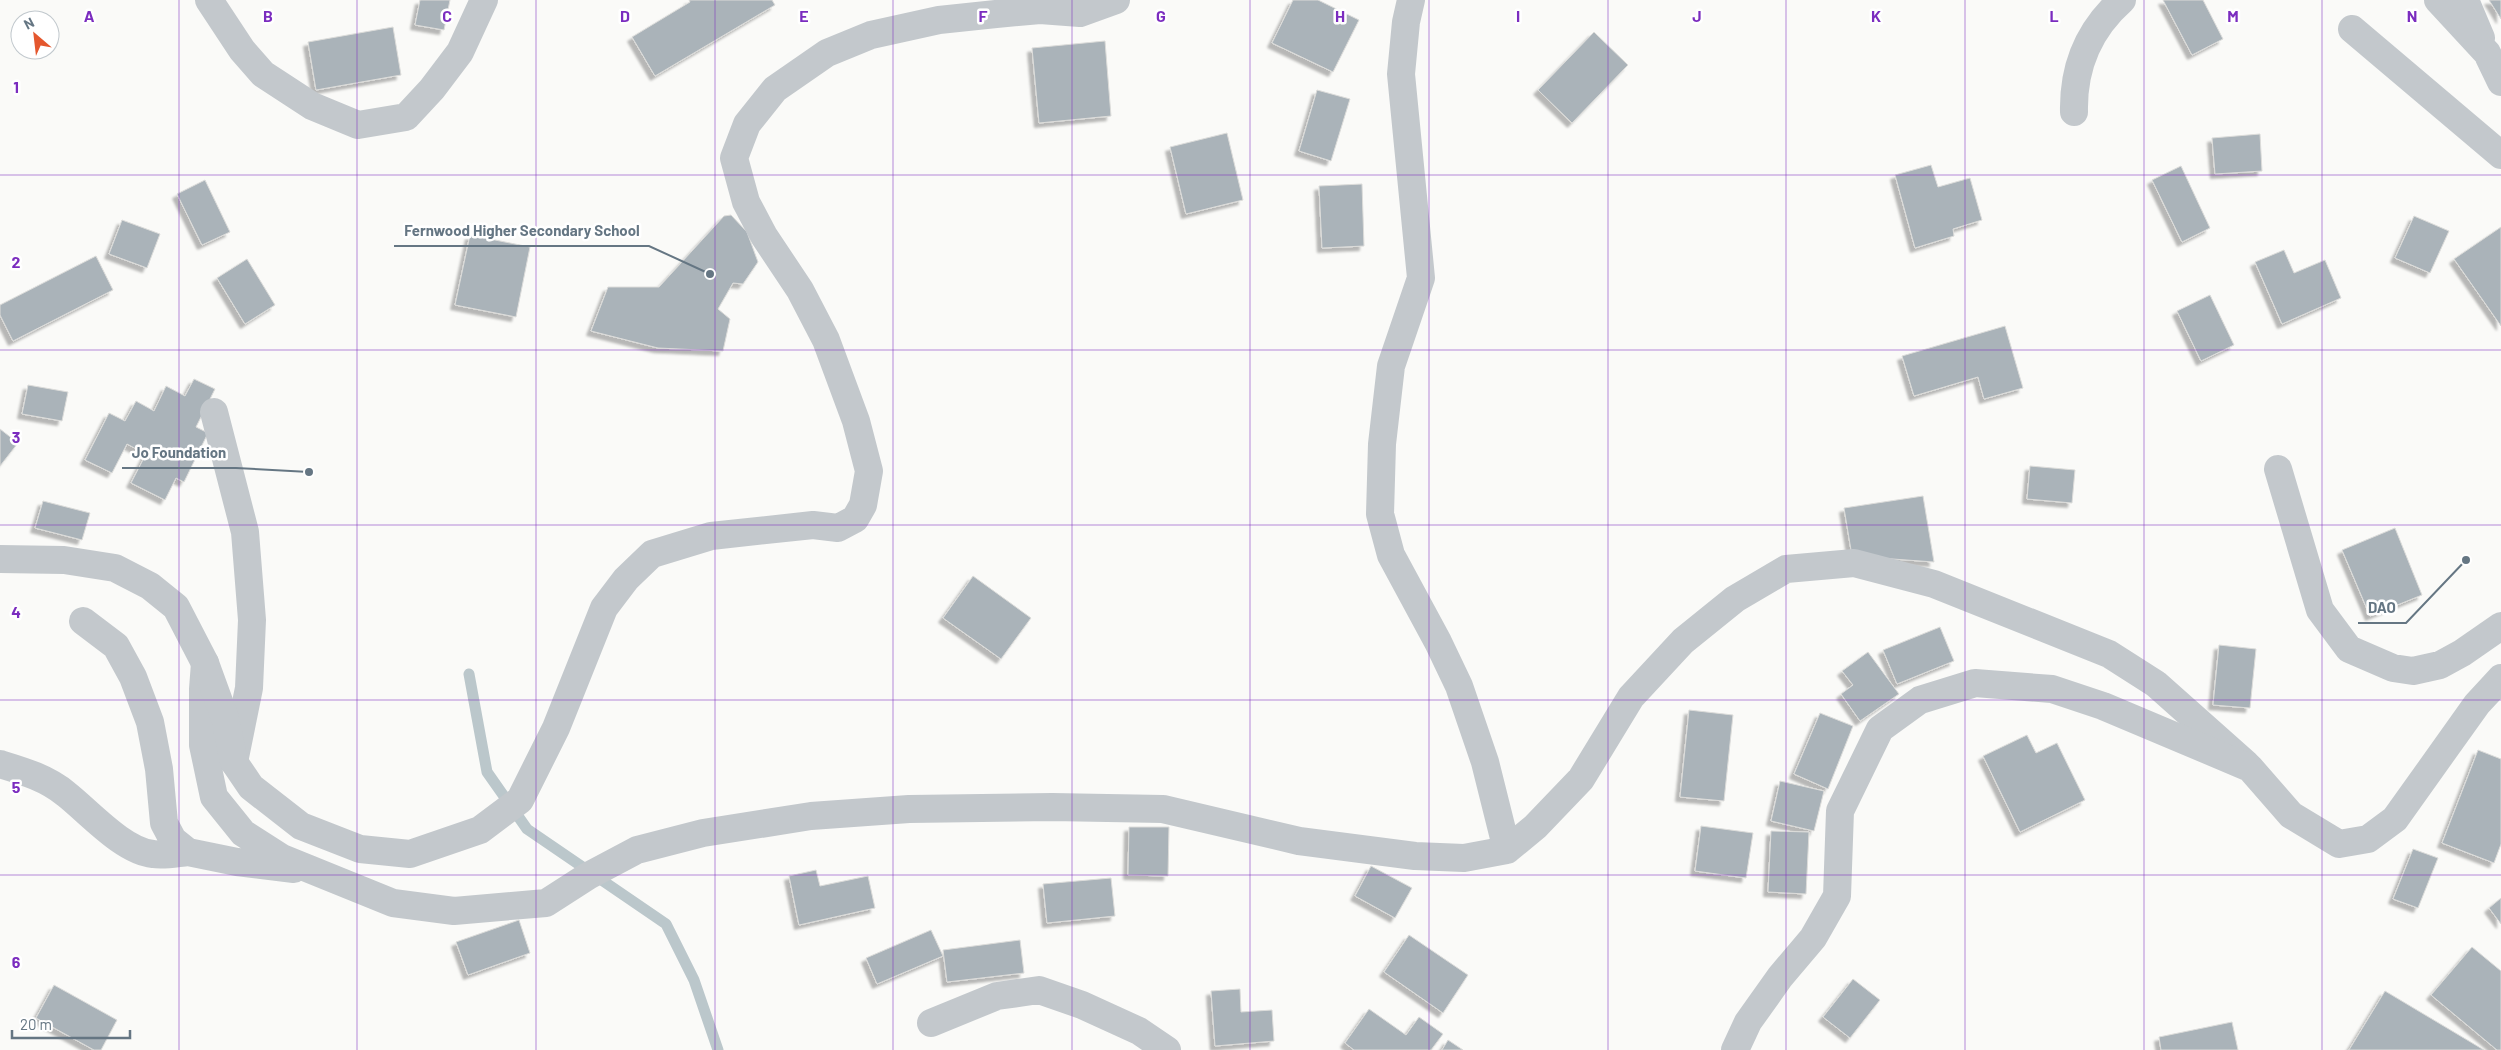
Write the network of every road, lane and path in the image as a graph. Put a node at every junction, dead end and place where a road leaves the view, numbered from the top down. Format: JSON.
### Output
{"nodes":[{"id":1,"x":209,"y":0,"type":"edge"},
{"id":2,"x":484,"y":0,"type":"edge"},
{"id":3,"x":1116,"y":0,"type":"edge"},
{"id":4,"x":1411,"y":0,"type":"edge"},
{"id":5,"x":2122,"y":0,"type":"edge"},
{"id":6,"x":2438,"y":0,"type":"edge"},
{"id":7,"x":2465,"y":0,"type":"edge"},
{"id":8,"x":2352,"y":28,"type":"dead end"},
{"id":9,"x":2487,"y":53,"type":"junction"},
{"id":10,"x":2501,"y":82,"type":"edge"},
{"id":11,"x":2074,"y":112,"type":"dead end"},
{"id":12,"x":2501,"y":155,"type":"edge"},
{"id":13,"x":214,"y":412,"type":"dead end"},
{"id":14,"x":2278,"y":469,"type":"dead end"},
{"id":15,"x":0,"y":559,"type":"edge"},
{"id":16,"x":83,"y":621,"type":"dead end"},
{"id":17,"x":2501,"y":626,"type":"edge"},
{"id":18,"x":205,"y":663,"type":"junction"},
{"id":19,"x":2501,"y":678,"type":"edge"},
{"id":20,"x":234,"y":762,"type":"junction"},
{"id":21,"x":0,"y":764,"type":"edge"},
{"id":22,"x":2250,"y":768,"type":"junction"},
{"id":23,"x":1507,"y":850,"type":"junction"},
{"id":24,"x":188,"y":852,"type":"junction"},
{"id":25,"x":316,"y":872,"type":"junction"},
{"id":26,"x":931,"y":1023,"type":"dead end"},
{"id":27,"x":1167,"y":1050,"type":"edge"},
{"id":28,"x":1735,"y":1050,"type":"edge"}],
"edges":[{"from":1,"to":2,"type":"street"},
{"from":3,"to":20,"type":"street"},
{"from":4,"to":23,"type":"street"},
{"from":5,"to":11,"type":"street"},
{"from":6,"to":9,"type":"street"},
{"from":7,"to":9,"type":"street"},
{"from":8,"to":12,"type":"street"},
{"from":9,"to":10,"type":"street"},
{"from":13,"to":20,"type":"street"},
{"from":14,"to":17,"type":"street"},
{"from":15,"to":18,"type":"street"},
{"from":16,"to":24,"type":"street"},
{"from":18,"to":20,"type":"street"},
{"from":18,"to":25,"type":"street"},
{"from":19,"to":22,"type":"street"},
{"from":21,"to":24,"type":"street"},
{"from":22,"to":23,"type":"street"},
{"from":22,"to":28,"type":"street"},
{"from":23,"to":25,"type":"street"},
{"from":24,"to":25,"type":"street"},
{"from":26,"to":27,"type":"street"}]}
